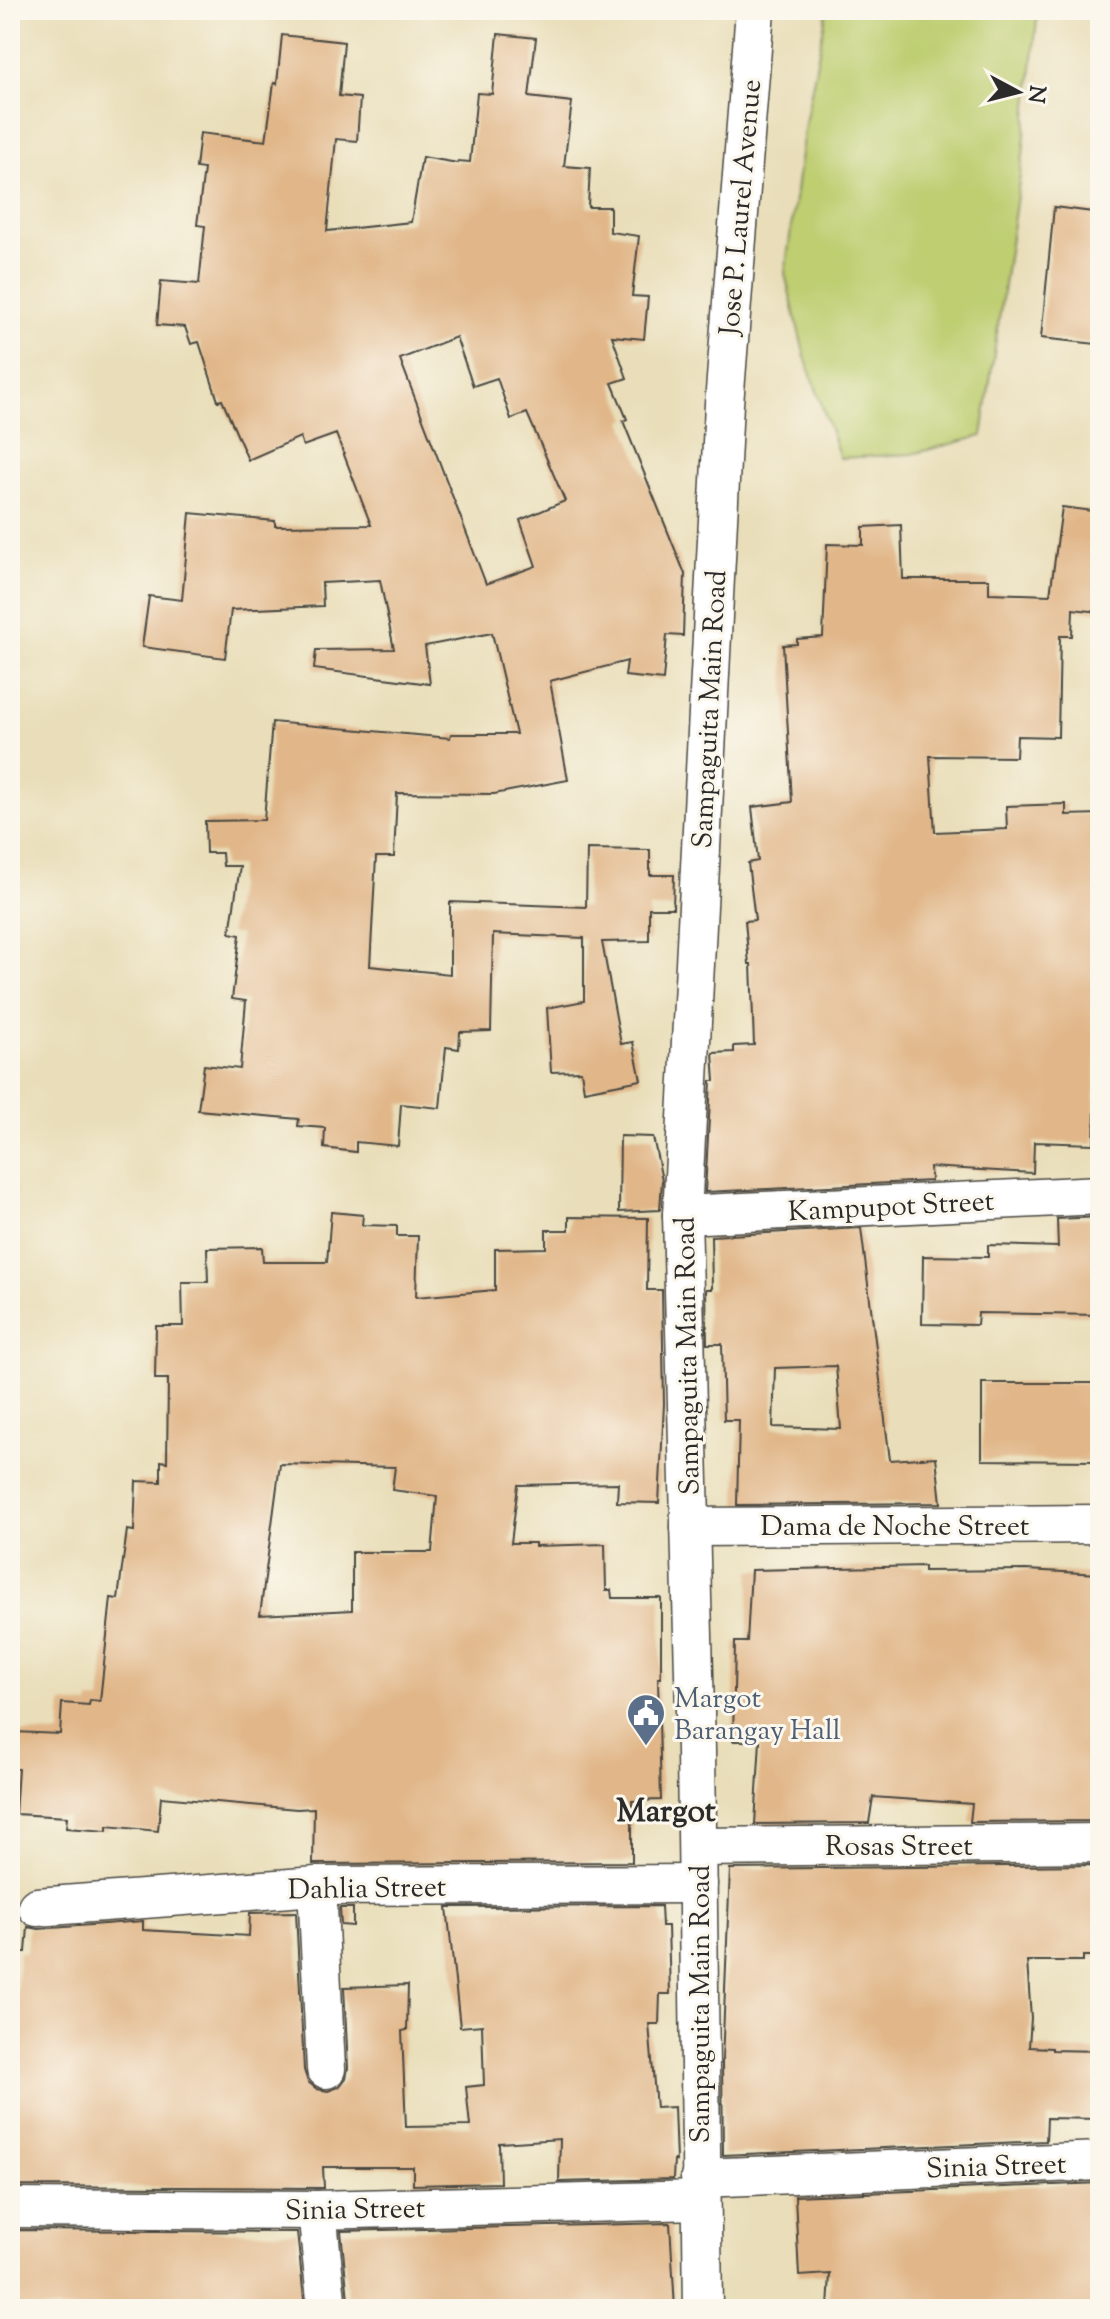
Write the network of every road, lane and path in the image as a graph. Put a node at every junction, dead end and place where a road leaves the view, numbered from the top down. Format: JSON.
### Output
{"nodes":[{"id":1,"x":755,"y":10,"type":"edge"},
{"id":2,"x":724,"y":404,"type":"joint"},
{"id":3,"x":1100,"y":1195,"type":"edge"},
{"id":4,"x":682,"y":1215,"type":"junction"},
{"id":5,"x":1100,"y":1524,"type":"edge"},
{"id":6,"x":690,"y":1527,"type":"junction"},
{"id":7,"x":1100,"y":1843,"type":"edge"},
{"id":8,"x":698,"y":1865,"type":"junction"},
{"id":9,"x":317,"y":1886,"type":"junction"},
{"id":10,"x":37,"y":1907,"type":"dead end"},
{"id":11,"x":326,"y":2069,"type":"dead end"},
{"id":12,"x":1100,"y":2161,"type":"edge"},
{"id":13,"x":700,"y":2189,"type":"junction"},
{"id":14,"x":10,"y":2208,"type":"edge"},
{"id":15,"x":317,"y":2210,"type":"junction"},
{"id":16,"x":327,"y":2309,"type":"edge"},
{"id":17,"x":703,"y":2309,"type":"edge"}],
"edges":[{"from":1,"to":2,"type":"street","name":"Jose P. Laurel Avenue"},
{"from":2,"to":4,"type":"street","name":"Sampaguita Main Road"},
{"from":3,"to":4,"type":"street","name":"Kampupot Street"},
{"from":4,"to":6,"type":"street","name":"Sampaguita Main Road"},
{"from":5,"to":6,"type":"street","name":"Dama de Noche Street"},
{"from":6,"to":8,"type":"street","name":"Sampaguita Main Road"},
{"from":7,"to":8,"type":"street","name":"Rosas Street"},
{"from":8,"to":9,"type":"street","name":"Dahlia Street"},
{"from":8,"to":13,"type":"street","name":"Sampaguita Main Road"},
{"from":9,"to":10,"type":"street","name":"Dahlia Street"},
{"from":9,"to":11,"type":"street"},
{"from":12,"to":13,"type":"street","name":"Sinia Street"},
{"from":13,"to":15,"type":"street","name":"Sinia Street"},
{"from":13,"to":17,"type":"street","name":"Sampaguita Main Road"},
{"from":14,"to":15,"type":"street","name":"Sinia Street"},
{"from":15,"to":16,"type":"street"}]}
